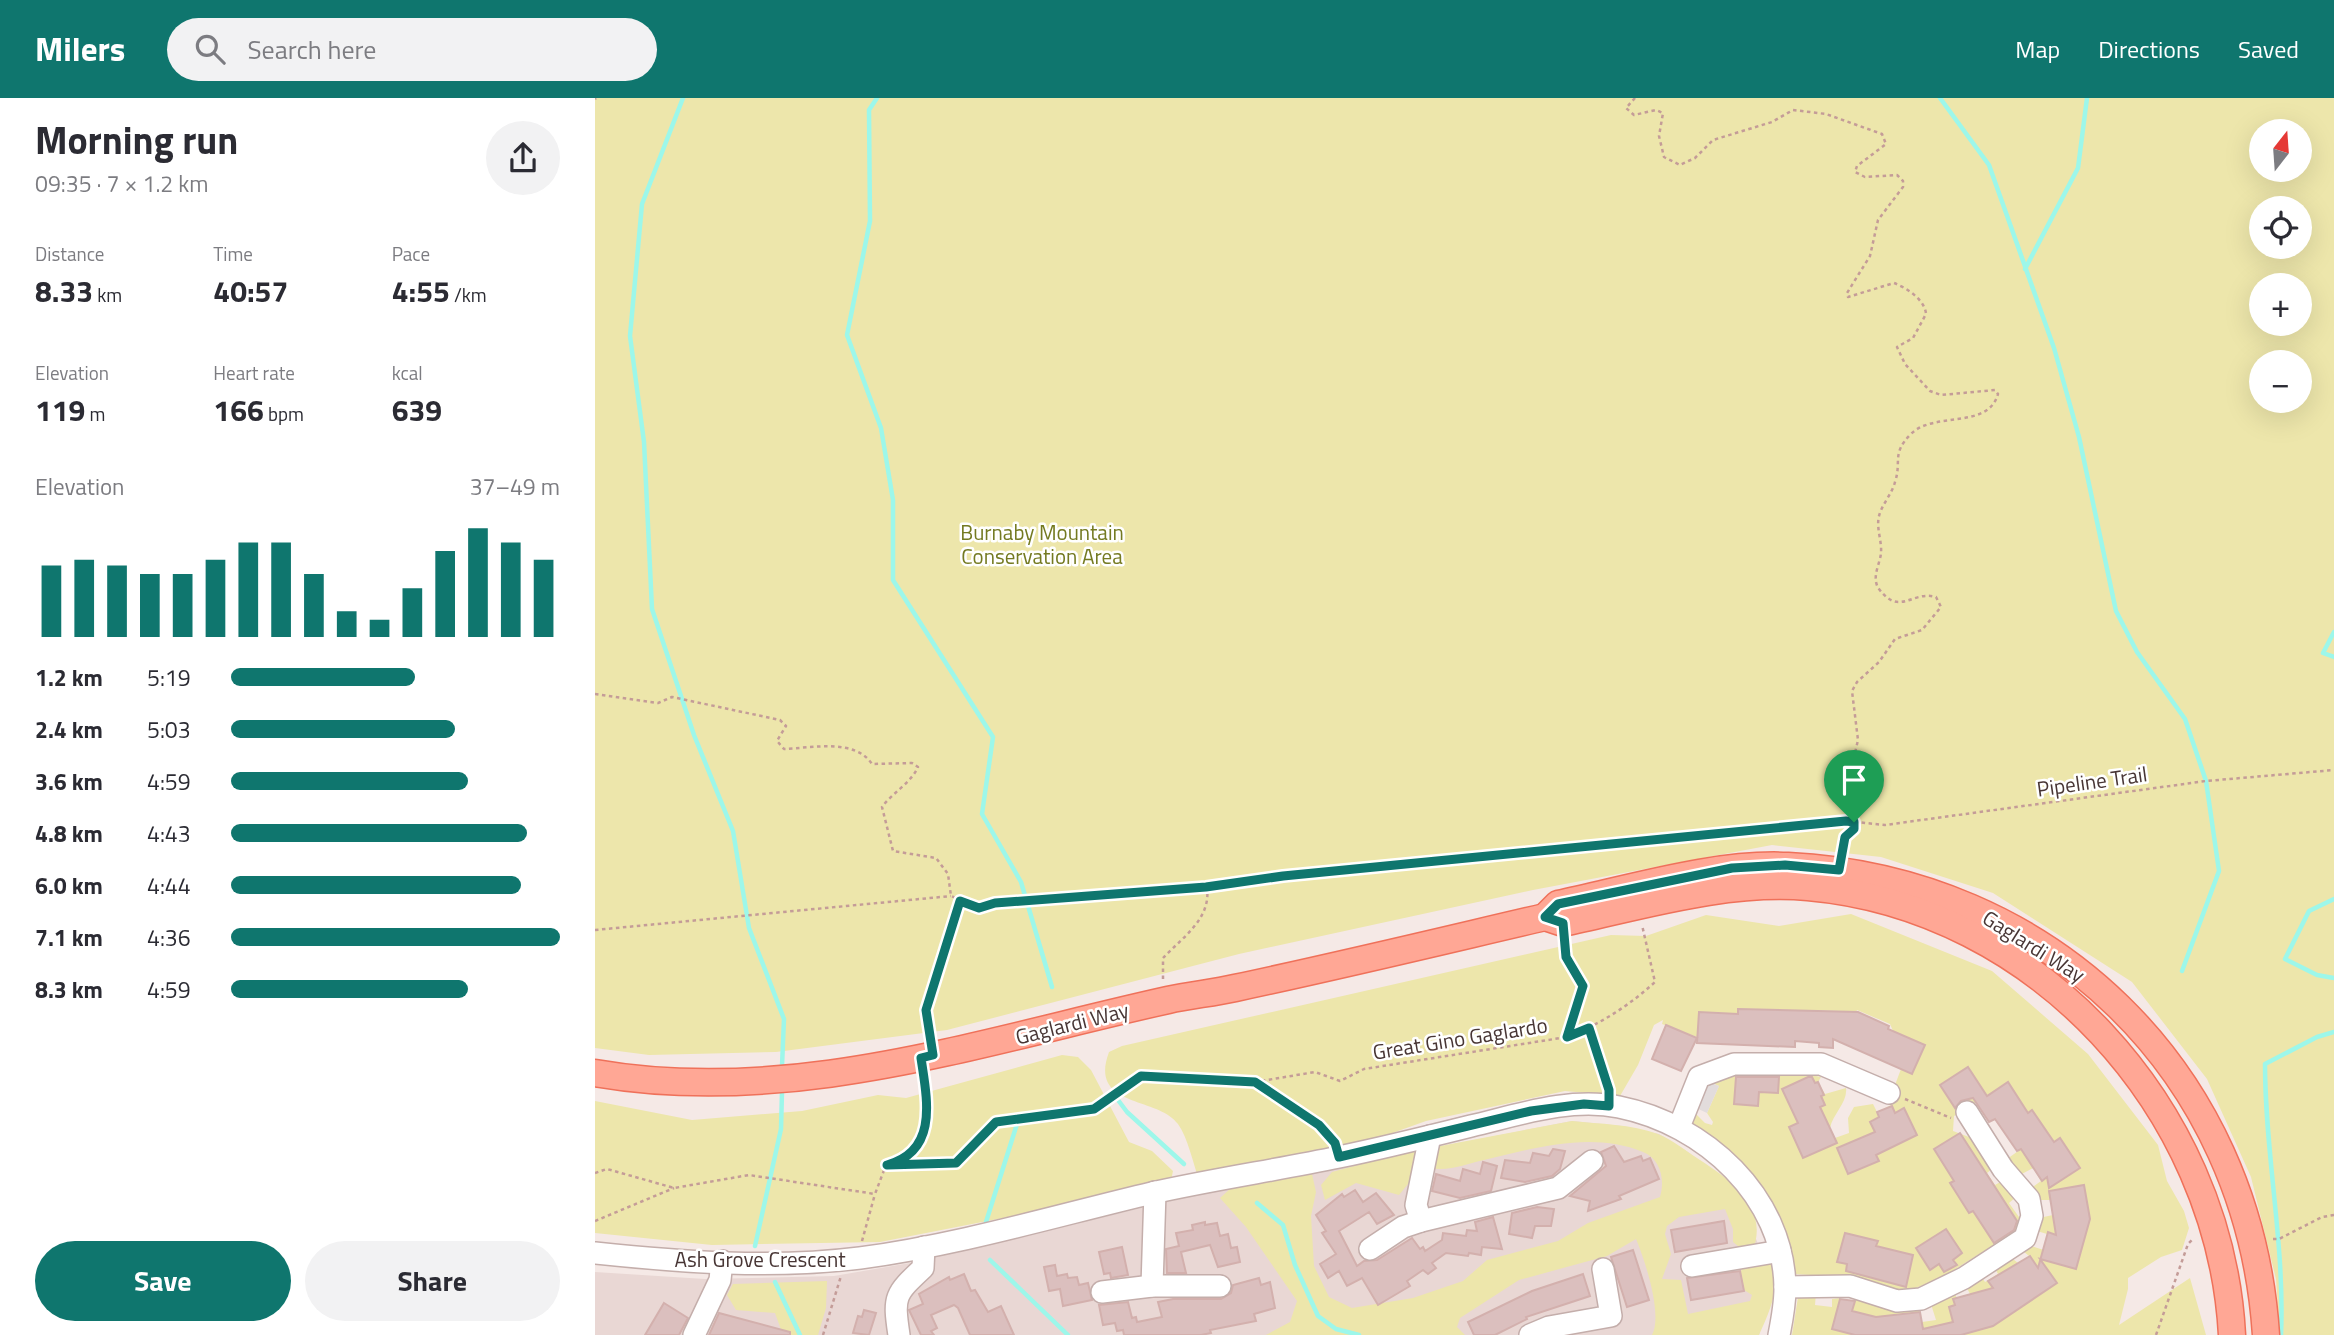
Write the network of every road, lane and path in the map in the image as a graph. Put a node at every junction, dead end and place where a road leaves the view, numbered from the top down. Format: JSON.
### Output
{"nodes":[{"id":1,"x":1635,"y":98,"type":"edge"},
{"id":2,"x":595,"y":694,"type":"edge"},
{"id":3,"x":2334,"y":769,"type":"edge"},
{"id":4,"x":1854,"y":822,"type":"junction"},
{"id":5,"x":1839,"y":870,"type":"junction"},
{"id":6,"x":1206,"y":887,"type":"junction"},
{"id":7,"x":951,"y":896,"type":"junction"},
{"id":8,"x":960,"y":901,"type":"junction"},
{"id":9,"x":1554,"y":920,"type":"junction"},
{"id":10,"x":1643,"y":928,"type":"dead end"},
{"id":11,"x":595,"y":930,"type":"edge"},
{"id":12,"x":1169,"y":999,"type":"junction"},
{"id":13,"x":1589,"y":1028,"type":"junction"},
{"id":14,"x":1567,"y":1037,"type":"junction"},
{"id":15,"x":927,"y":1057,"type":"junction"},
{"id":16,"x":595,"y":1073,"type":"edge"},
{"id":17,"x":1255,"y":1082,"type":"junction"},
{"id":18,"x":1889,"y":1093,"type":"joint"},
{"id":19,"x":1609,"y":1106,"type":"junction"},
{"id":20,"x":1967,"y":1112,"type":"joint"},
{"id":21,"x":1679,"y":1127,"type":"junction"},
{"id":22,"x":1430,"y":1136,"type":"junction"},
{"id":23,"x":1339,"y":1157,"type":"junction"},
{"id":24,"x":1593,"y":1161,"type":"dead end"},
{"id":25,"x":887,"y":1165,"type":"junction"},
{"id":26,"x":595,"y":1173,"type":"edge"},
{"id":27,"x":674,"y":1188,"type":"junction"},
{"id":28,"x":1155,"y":1192,"type":"junction"},
{"id":29,"x":875,"y":1194,"type":"junction"},
{"id":30,"x":2334,"y":1215,"type":"edge"},
{"id":31,"x":1421,"y":1220,"type":"junction"},
{"id":32,"x":595,"y":1221,"type":"edge"},
{"id":33,"x":864,"y":1227,"type":"dead end"},
{"id":34,"x":2213,"y":1232,"type":"junction"},
{"id":35,"x":2253,"y":1240,"type":"junction"},
{"id":36,"x":924,"y":1247,"type":"junction"},
{"id":37,"x":1370,"y":1249,"type":"dead end"},
{"id":38,"x":1780,"y":1251,"type":"junction"},
{"id":39,"x":595,"y":1253,"type":"edge"},
{"id":40,"x":722,"y":1261,"type":"junction"},
{"id":41,"x":1692,"y":1266,"type":"dead end"},
{"id":42,"x":1603,"y":1269,"type":"dead end"},
{"id":43,"x":842,"y":1271,"type":"dead end"},
{"id":44,"x":1152,"y":1286,"type":"junction"},
{"id":45,"x":1220,"y":1286,"type":"dead end"},
{"id":46,"x":1785,"y":1287,"type":"junction"},
{"id":47,"x":1102,"y":1292,"type":"dead end"},
{"id":48,"x":694,"y":1335,"type":"edge"},
{"id":49,"x":823,"y":1335,"type":"edge"},
{"id":50,"x":899,"y":1335,"type":"edge"},
{"id":51,"x":1529,"y":1335,"type":"edge"},
{"id":52,"x":1779,"y":1335,"type":"edge"},
{"id":53,"x":2156,"y":1335,"type":"edge"},
{"id":54,"x":2232,"y":1335,"type":"edge"},
{"id":55,"x":2266,"y":1335,"type":"edge"}],
"edges":[{"from":1,"to":4,"type":"path"},
{"from":2,"to":7,"type":"path"},
{"from":3,"to":4,"type":"path","name":"Pipeline Trail"},
{"from":4,"to":5,"type":"path"},
{"from":4,"to":6,"type":"path","name":"Pipeline Trail"},
{"from":5,"to":9,"type":"main road","name":"Gaglardi Way"},
{"from":5,"to":35,"type":"main road","name":"Gaglardi Way"},
{"from":6,"to":8,"type":"path","name":"Pipeline Trail"},
{"from":6,"to":12,"type":"path"},
{"from":7,"to":8,"type":"path"},
{"from":7,"to":11,"type":"path"},
{"from":8,"to":15,"type":"path"},
{"from":9,"to":12,"type":"main road","name":"Gaglardi Way"},
{"from":9,"to":14,"type":"path"},
{"from":9,"to":34,"type":"main road","name":"Gaglardi Way"},
{"from":10,"to":13,"type":"path","name":"Great Gino Gaglardo"},
{"from":12,"to":15,"type":"main road","name":"Gaglardi Way"},
{"from":13,"to":14,"type":"path","name":"Great Gino Gaglardo"},
{"from":13,"to":19,"type":"path"},
{"from":14,"to":17,"type":"path","name":"Great Gino Gaglardo"},
{"from":15,"to":16,"type":"main road","name":"Gaglardi Way"},
{"from":15,"to":25,"type":"path"},
{"from":17,"to":23,"type":"path"},
{"from":17,"to":25,"type":"path","name":"Great Gino Gaglardo"},
{"from":18,"to":20,"type":"path"},
{"from":18,"to":21,"type":"street"},
{"from":19,"to":21,"type":"street","name":"Ash Grove Crescent"},
{"from":19,"to":22,"type":"street","name":"Ash Grove Crescent"},
{"from":20,"to":46,"type":"street"},
{"from":21,"to":38,"type":"street","name":"Ash Grove Crescent"},
{"from":22,"to":23,"type":"street","name":"Ash Grove Crescent"},
{"from":22,"to":31,"type":"street"},
{"from":23,"to":28,"type":"street","name":"Ash Grove Crescent"},
{"from":24,"to":31,"type":"street"},
{"from":25,"to":29,"type":"path"},
{"from":26,"to":27,"type":"path"},
{"from":27,"to":29,"type":"path"},
{"from":27,"to":32,"type":"path"},
{"from":28,"to":36,"type":"street","name":"Ash Grove Crescent"},
{"from":28,"to":44,"type":"street"},
{"from":29,"to":33,"type":"path"},
{"from":30,"to":35,"type":"path"},
{"from":31,"to":37,"type":"street"},
{"from":34,"to":53,"type":"path"},
{"from":34,"to":54,"type":"main road","name":"Gaglardi Way"},
{"from":35,"to":55,"type":"main road","name":"Gaglardi Way"},
{"from":36,"to":40,"type":"street","name":"Ash Grove Crescent"},
{"from":36,"to":50,"type":"street"},
{"from":38,"to":41,"type":"street"},
{"from":38,"to":46,"type":"street","name":"Ash Grove Crescent"},
{"from":39,"to":40,"type":"street","name":"Ash Grove Crescent"},
{"from":40,"to":48,"type":"street"},
{"from":42,"to":51,"type":"street"},
{"from":43,"to":49,"type":"path"},
{"from":44,"to":45,"type":"street"},
{"from":44,"to":47,"type":"street"},
{"from":46,"to":52,"type":"street","name":"Ash Grove Crescent"}]}
